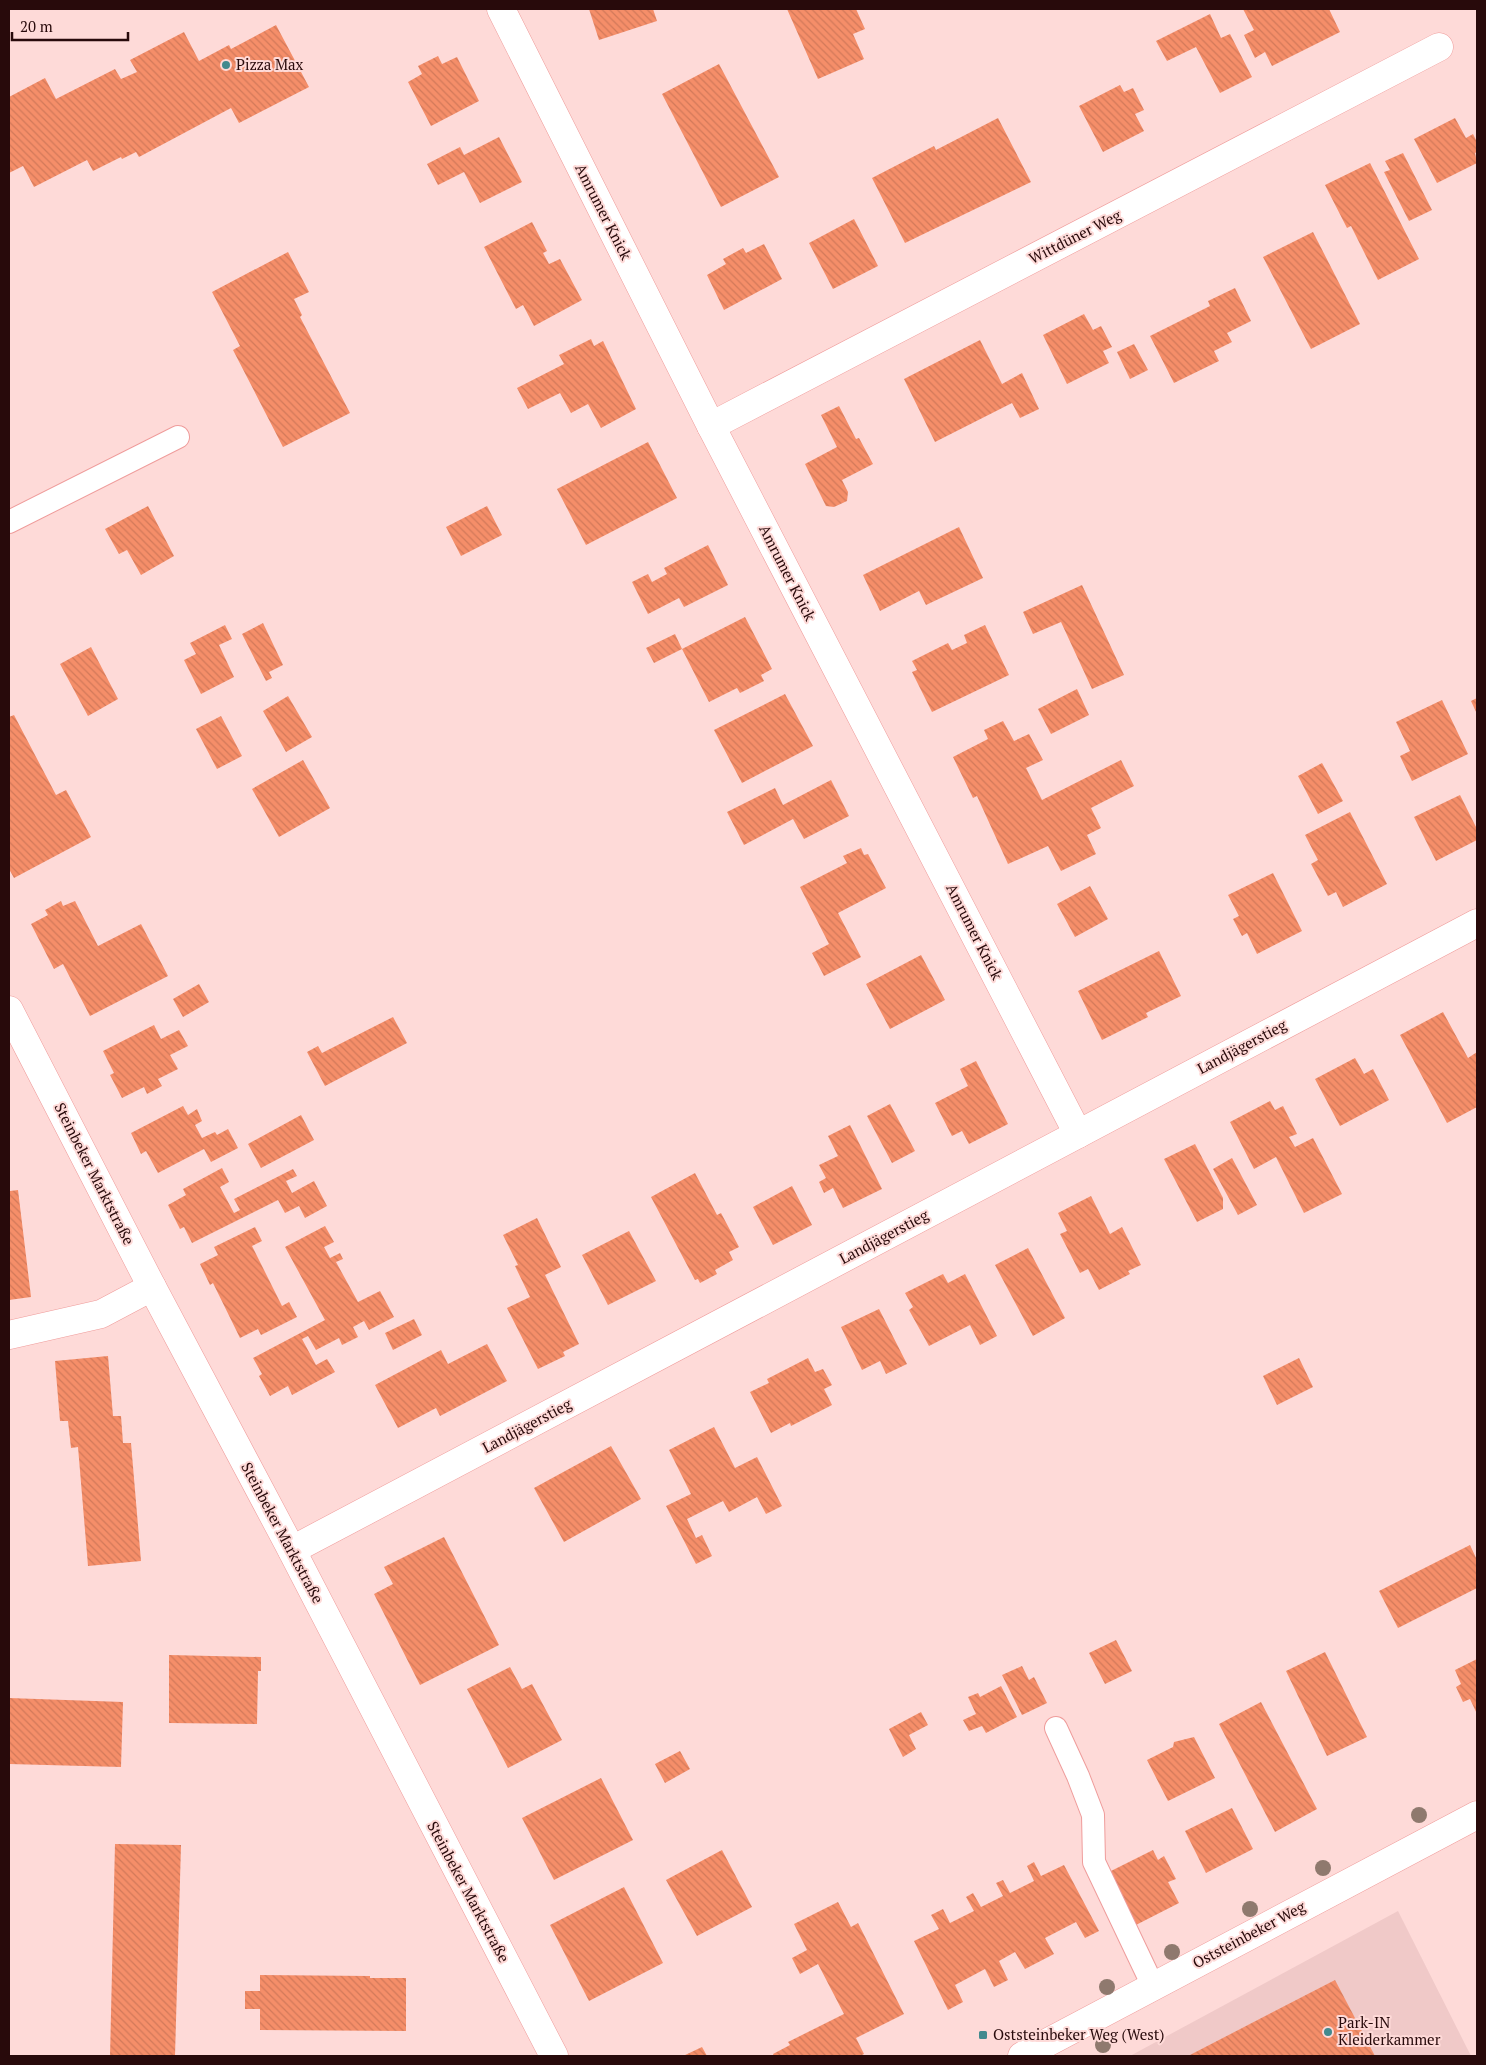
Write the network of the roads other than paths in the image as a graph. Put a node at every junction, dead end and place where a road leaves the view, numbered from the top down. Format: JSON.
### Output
{"nodes":[{"id":1,"x":500,"y":9,"type":"edge"},
{"id":2,"x":1439,"y":47,"type":"dead end"},
{"id":3,"x":711,"y":426,"type":"junction"},
{"id":4,"x":178,"y":436,"type":"dead end"},
{"id":5,"x":9,"y":522,"type":"edge"},
{"id":6,"x":1477,"y":923,"type":"edge"},
{"id":7,"x":9,"y":1010,"type":"edge"},
{"id":8,"x":1078,"y":1134,"type":"junction"},
{"id":9,"x":152,"y":1287,"type":"junction"},
{"id":10,"x":9,"y":1335,"type":"edge"},
{"id":11,"x":292,"y":1550,"type":"junction"},
{"id":12,"x":1056,"y":1728,"type":"dead end"},
{"id":13,"x":1477,"y":1815,"type":"edge"},
{"id":14,"x":1153,"y":1986,"type":"junction"},
{"id":15,"x":554,"y":2056,"type":"edge"},
{"id":16,"x":1022,"y":2056,"type":"edge"}],
"edges":[{"from":1,"to":3,"type":"street","name":"Amrumer Knick"},
{"from":2,"to":3,"type":"street","name":"Wittdüner Weg"},
{"from":3,"to":8,"type":"street","name":"Amrumer Knick"},
{"from":4,"to":5,"type":"lane"},
{"from":6,"to":8,"type":"street","name":"Landjägerstieg"},
{"from":7,"to":9,"type":"street","name":"Steinbeker Marktstraße"},
{"from":8,"to":11,"type":"street","name":"Landjägerstieg"},
{"from":9,"to":10,"type":"street"},
{"from":9,"to":11,"type":"street","name":"Steinbeker Marktstraße"},
{"from":11,"to":15,"type":"street","name":"Steinbeker Marktstraße"},
{"from":12,"to":14,"type":"lane"},
{"from":13,"to":14,"type":"street","name":"Oststeinbeker Weg"},
{"from":14,"to":16,"type":"street","name":"Oststeinbeker Weg"}]}
